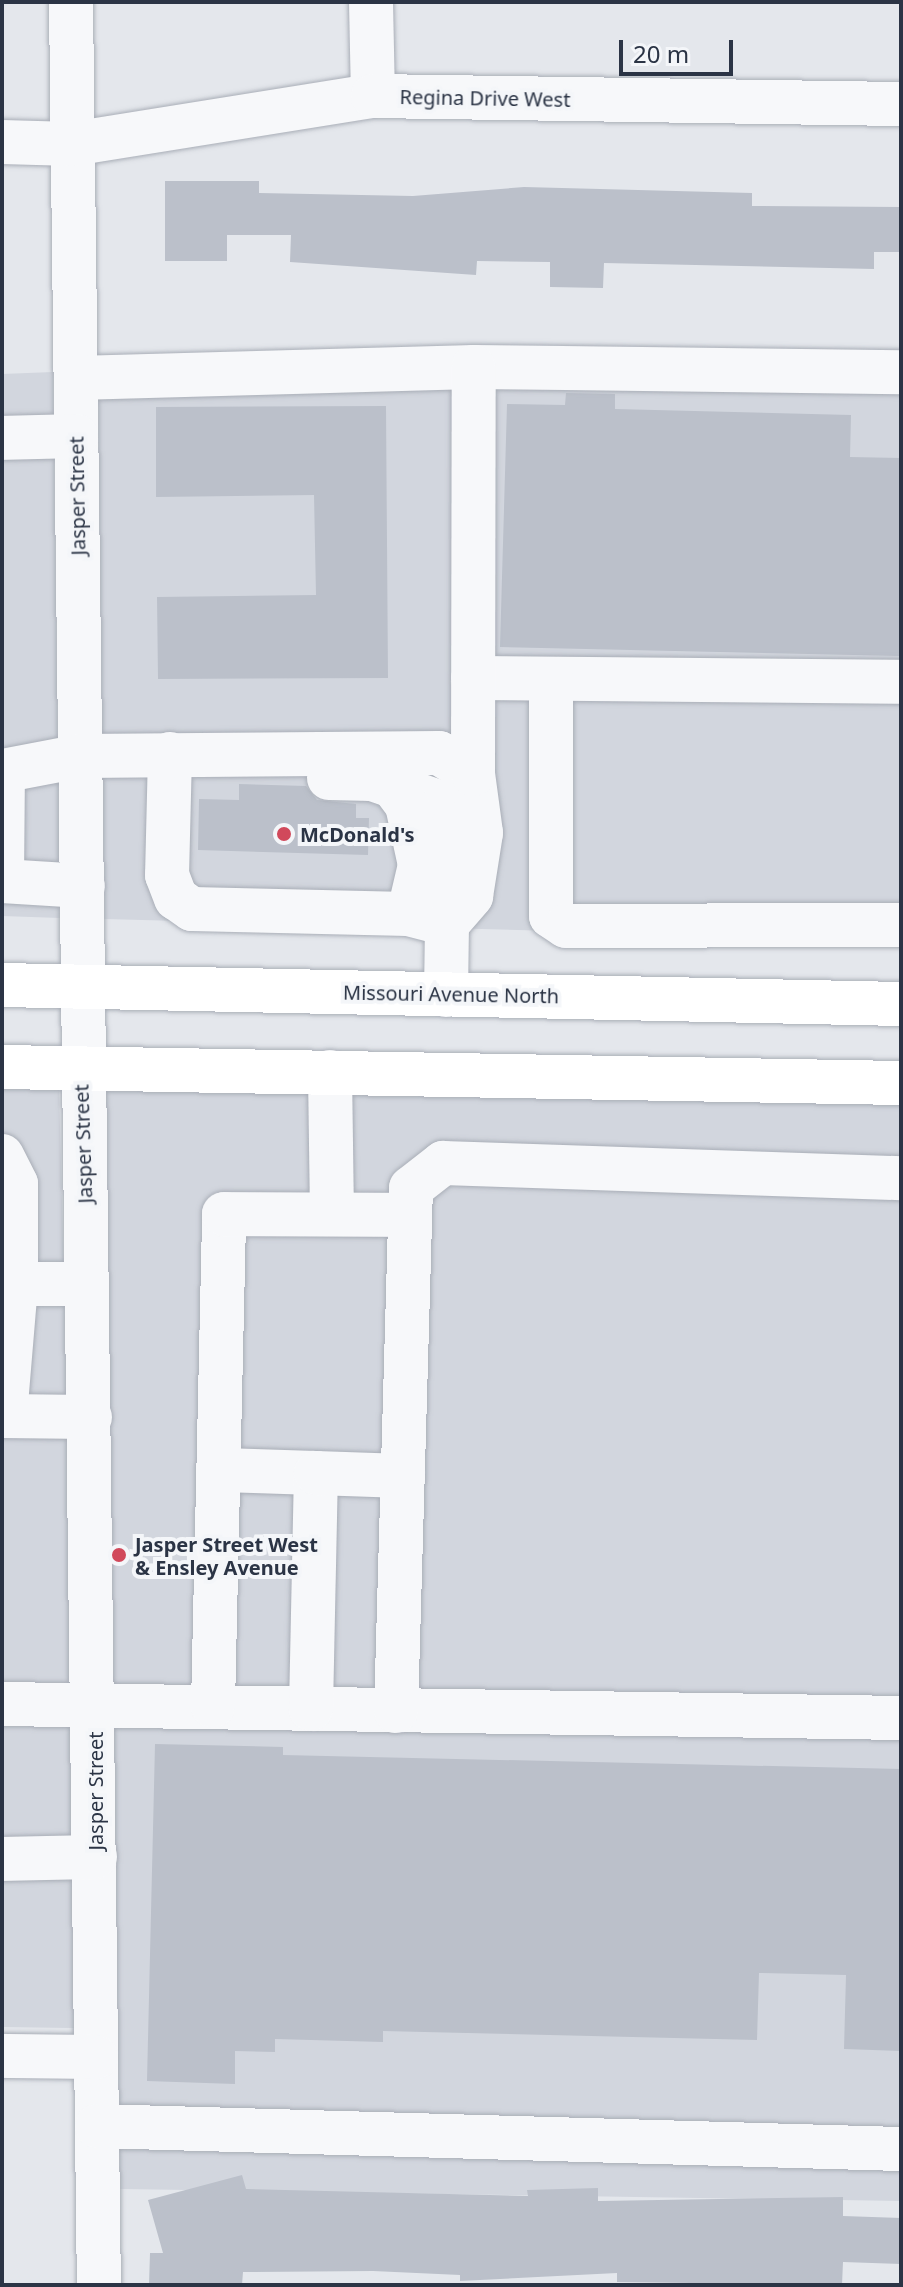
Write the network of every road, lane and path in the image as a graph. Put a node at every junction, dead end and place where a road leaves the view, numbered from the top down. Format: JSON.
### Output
{"nodes":[{"id":1,"x":71,"y":2,"type":"edge"},
{"id":2,"x":371,"y":2,"type":"edge"},
{"id":3,"x":373,"y":96,"type":"junction"},
{"id":4,"x":901,"y":104,"type":"edge"},
{"id":5,"x":2,"y":142,"type":"edge"},
{"id":6,"x":72,"y":144,"type":"junction"},
{"id":7,"x":474,"y":367,"type":"junction"},
{"id":8,"x":901,"y":372,"type":"edge"},
{"id":9,"x":76,"y":378,"type":"junction"},
{"id":10,"x":76,"y":436,"type":"junction"},
{"id":11,"x":2,"y":438,"type":"edge"},
{"id":12,"x":473,"y":678,"type":"junction"},
{"id":13,"x":551,"y":679,"type":"junction"},
{"id":14,"x":901,"y":682,"type":"edge"},
{"id":15,"x":170,"y":754,"type":"junction"},
{"id":16,"x":81,"y":756,"type":"junction"},
{"id":17,"x":2,"y":771,"type":"edge"},
{"id":18,"x":473,"y":774,"type":"junction"},
{"id":19,"x":2,"y":881,"type":"edge"},
{"id":20,"x":83,"y":886,"type":"junction"},
{"id":21,"x":425,"y":910,"type":"junction"},
{"id":22,"x":901,"y":925,"type":"edge"},
{"id":23,"x":2,"y":985,"type":"edge"},
{"id":24,"x":81,"y":986,"type":"junction"},
{"id":25,"x":446,"y":995,"type":"junction"},
{"id":26,"x":901,"y":1004,"type":"edge"},
{"id":27,"x":2,"y":1067,"type":"edge"},
{"id":28,"x":81,"y":1069,"type":"junction"},
{"id":29,"x":330,"y":1072,"type":"junction"},
{"id":30,"x":889,"y":1080,"type":"edge"},
{"id":31,"x":2,"y":1156,"type":"edge"},
{"id":32,"x":901,"y":1178,"type":"edge"},
{"id":33,"x":332,"y":1212,"type":"junction"},
{"id":34,"x":410,"y":1215,"type":"junction"},
{"id":35,"x":16,"y":1284,"type":"junction"},
{"id":36,"x":87,"y":1284,"type":"junction"},
{"id":37,"x":4,"y":1402,"type":"edge"},
{"id":38,"x":90,"y":1417,"type":"junction"},
{"id":39,"x":223,"y":1455,"type":"junction"},
{"id":40,"x":316,"y":1473,"type":"junction"},
{"id":41,"x":403,"y":1476,"type":"junction"},
{"id":42,"x":95,"y":1703,"type":"junction"},
{"id":43,"x":2,"y":1704,"type":"edge"},
{"id":44,"x":213,"y":1706,"type":"junction"},
{"id":45,"x":311,"y":1709,"type":"junction"},
{"id":46,"x":396,"y":1711,"type":"junction"},
{"id":47,"x":901,"y":1718,"type":"edge"},
{"id":48,"x":95,"y":1857,"type":"junction"},
{"id":49,"x":2,"y":1859,"type":"edge"},
{"id":50,"x":2,"y":2056,"type":"edge"},
{"id":51,"x":96,"y":2057,"type":"junction"},
{"id":52,"x":97,"y":2126,"type":"junction"},
{"id":53,"x":901,"y":2149,"type":"edge"},
{"id":54,"x":99,"y":2285,"type":"edge"}],
"edges":[{"from":1,"to":6,"type":"street","name":"Jasper Street"},
{"from":2,"to":3,"type":"street"},
{"from":3,"to":4,"type":"street","name":"Regina Drive West"},
{"from":3,"to":6,"type":"street","name":"Regina Drive West"},
{"from":5,"to":6,"type":"street","name":"Regina Drive West"},
{"from":6,"to":9,"type":"street","name":"Jasper Street"},
{"from":7,"to":8,"type":"street"},
{"from":7,"to":9,"type":"street"},
{"from":7,"to":12,"type":"street"},
{"from":9,"to":10,"type":"street","name":"Jasper Street"},
{"from":10,"to":11,"type":"street"},
{"from":10,"to":16,"type":"street","name":"Jasper Street"},
{"from":12,"to":13,"type":"street"},
{"from":12,"to":18,"type":"street"},
{"from":13,"to":14,"type":"street"},
{"from":13,"to":22,"type":"street"},
{"from":15,"to":16,"type":"street"},
{"from":15,"to":18,"type":"street"},
{"from":15,"to":21,"type":"street"},
{"from":15,"to":21,"type":"street"},
{"from":16,"to":17,"type":"street"},
{"from":16,"to":20,"type":"street","name":"Jasper Street"},
{"from":17,"to":19,"type":"street"},
{"from":18,"to":21,"type":"street"},
{"from":19,"to":20,"type":"street"},
{"from":20,"to":24,"type":"street","name":"Jasper Street"},
{"from":21,"to":25,"type":"street"},
{"from":23,"to":24,"type":"main road","name":"Missouri Avenue North"},
{"from":24,"to":25,"type":"main road","name":"Missouri Avenue North"},
{"from":24,"to":28,"type":"street","name":"Jasper Street"},
{"from":25,"to":26,"type":"main road","name":"Missouri Avenue North"},
{"from":27,"to":28,"type":"main road"},
{"from":28,"to":29,"type":"main road"},
{"from":28,"to":36,"type":"street","name":"Jasper Street"},
{"from":29,"to":30,"type":"main road"},
{"from":29,"to":33,"type":"street"},
{"from":31,"to":35,"type":"street"},
{"from":32,"to":34,"type":"street"},
{"from":33,"to":34,"type":"street"},
{"from":33,"to":39,"type":"street"},
{"from":34,"to":41,"type":"street"},
{"from":35,"to":36,"type":"street"},
{"from":35,"to":37,"type":"street"},
{"from":36,"to":38,"type":"street","name":"Jasper Street"},
{"from":37,"to":38,"type":"street"},
{"from":38,"to":42,"type":"street","name":"Jasper Street"},
{"from":39,"to":40,"type":"street"},
{"from":39,"to":44,"type":"street"},
{"from":40,"to":41,"type":"street"},
{"from":40,"to":45,"type":"street"},
{"from":41,"to":46,"type":"street"},
{"from":42,"to":43,"type":"street"},
{"from":42,"to":44,"type":"street"},
{"from":42,"to":48,"type":"street","name":"Jasper Street"},
{"from":44,"to":45,"type":"street"},
{"from":45,"to":46,"type":"street"},
{"from":46,"to":47,"type":"street"},
{"from":48,"to":49,"type":"street"},
{"from":48,"to":51,"type":"street","name":"Jasper Street"},
{"from":50,"to":51,"type":"street"},
{"from":51,"to":52,"type":"street","name":"Jasper Street"},
{"from":52,"to":53,"type":"street"},
{"from":52,"to":54,"type":"street","name":"Jasper Street"}]}
